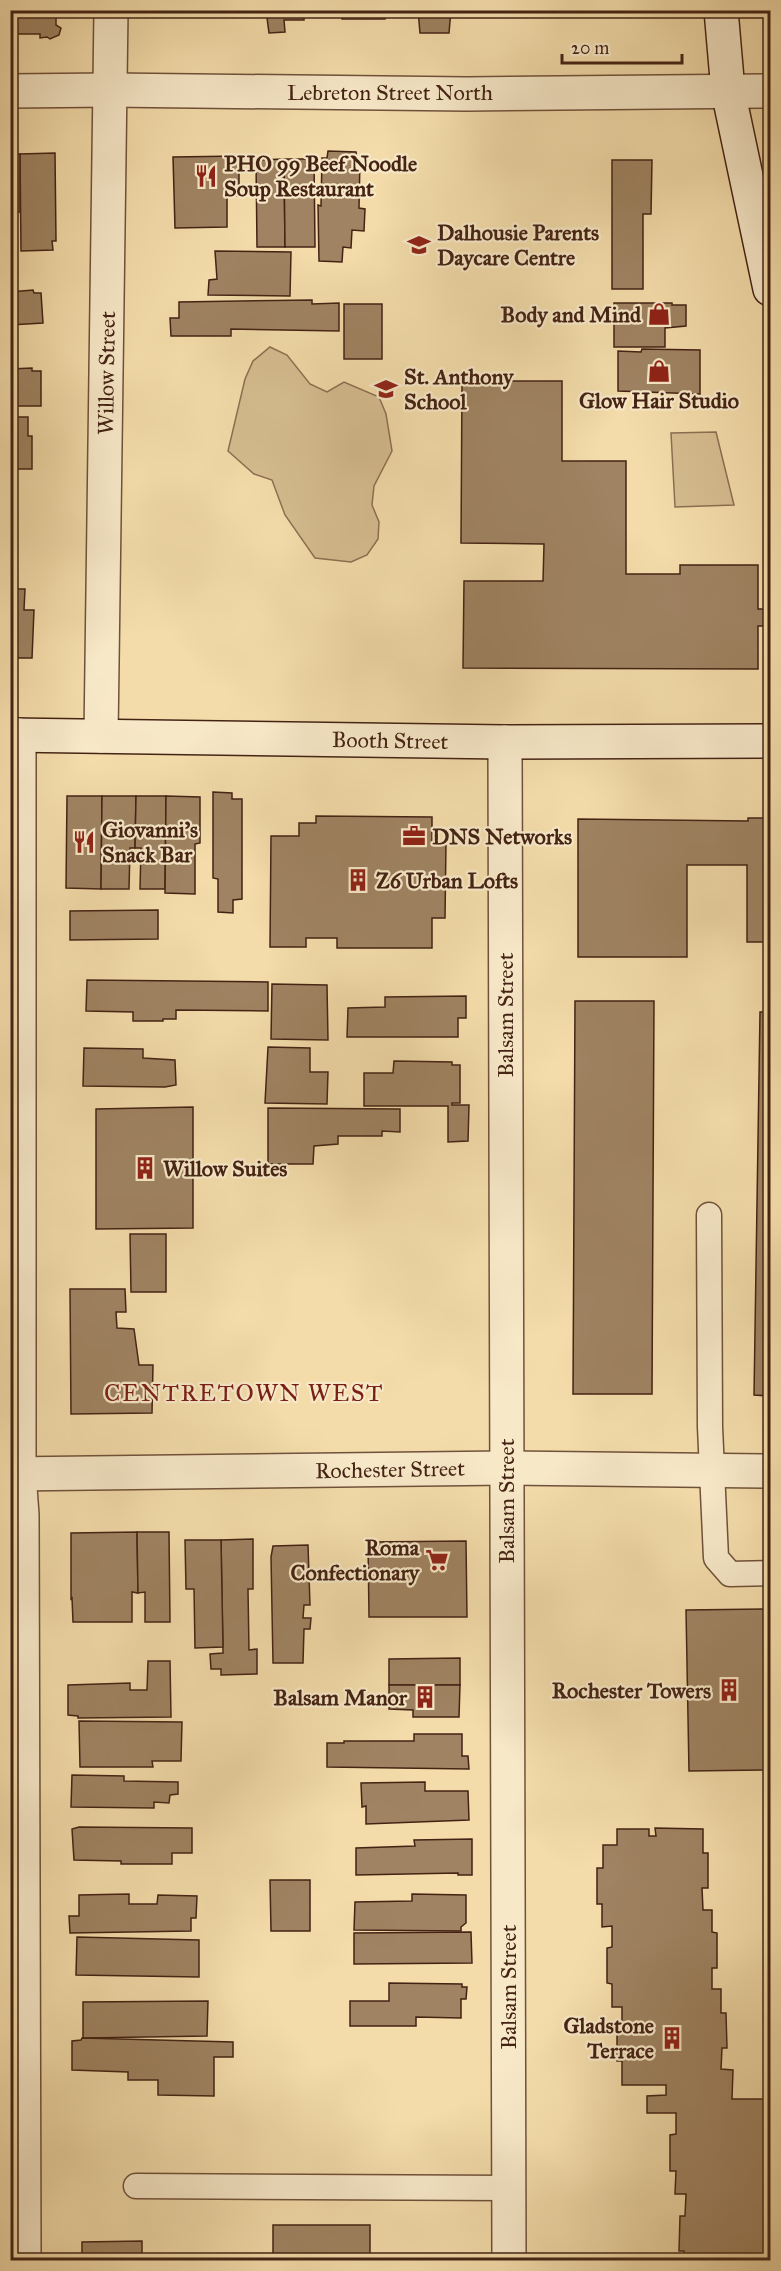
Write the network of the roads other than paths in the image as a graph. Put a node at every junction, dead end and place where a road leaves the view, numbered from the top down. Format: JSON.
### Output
{"nodes":[{"id":1,"x":111,"y":10,"type":"edge"},
{"id":2,"x":721,"y":10,"type":"edge"},
{"id":3,"x":111,"y":90,"type":"junction"},
{"id":4,"x":728,"y":90,"type":"junction"},
{"id":5,"x":10,"y":91,"type":"edge"},
{"id":6,"x":771,"y":91,"type":"edge"},
{"id":7,"x":771,"y":289,"type":"edge"},
{"id":8,"x":15,"y":735,"type":"edge"},
{"id":9,"x":101,"y":736,"type":"junction"},
{"id":10,"x":505,"y":741,"type":"junction"},
{"id":11,"x":771,"y":741,"type":"edge"},
{"id":12,"x":710,"y":1215,"type":"dead end"},
{"id":13,"x":506,"y":1468,"type":"junction"},
{"id":14,"x":713,"y":1470,"type":"junction"},
{"id":15,"x":771,"y":1471,"type":"edge"},
{"id":16,"x":15,"y":1474,"type":"edge"},
{"id":17,"x":771,"y":1573,"type":"edge"},
{"id":18,"x":136,"y":2186,"type":"dead end"},
{"id":19,"x":508,"y":2187,"type":"junction"},
{"id":20,"x":24,"y":2260,"type":"edge"},
{"id":21,"x":509,"y":2260,"type":"edge"}],
"edges":[{"from":1,"to":3,"type":"street","name":"Willow Street"},
{"from":2,"to":4,"type":"street"},
{"from":3,"to":4,"type":"street","name":"Lebreton Street North"},
{"from":3,"to":5,"type":"street","name":"Lebreton Street North"},
{"from":3,"to":9,"type":"street","name":"Willow Street"},
{"from":4,"to":6,"type":"street","name":"Lebreton Street North"},
{"from":4,"to":7,"type":"street"},
{"from":8,"to":9,"type":"street","name":"Booth Street"},
{"from":8,"to":16,"type":"street"},
{"from":9,"to":10,"type":"street","name":"Booth Street"},
{"from":10,"to":11,"type":"street","name":"Booth Street"},
{"from":10,"to":13,"type":"street","name":"Balsam Street"},
{"from":12,"to":14,"type":"lane"},
{"from":13,"to":14,"type":"street","name":"Rochester Street"},
{"from":13,"to":16,"type":"street","name":"Rochester Street"},
{"from":13,"to":19,"type":"street","name":"Balsam Street"},
{"from":14,"to":15,"type":"street","name":"Rochester Street"},
{"from":14,"to":17,"type":"lane"},
{"from":16,"to":20,"type":"street"},
{"from":18,"to":19,"type":"lane"},
{"from":19,"to":21,"type":"street","name":"Balsam Street"}]}
